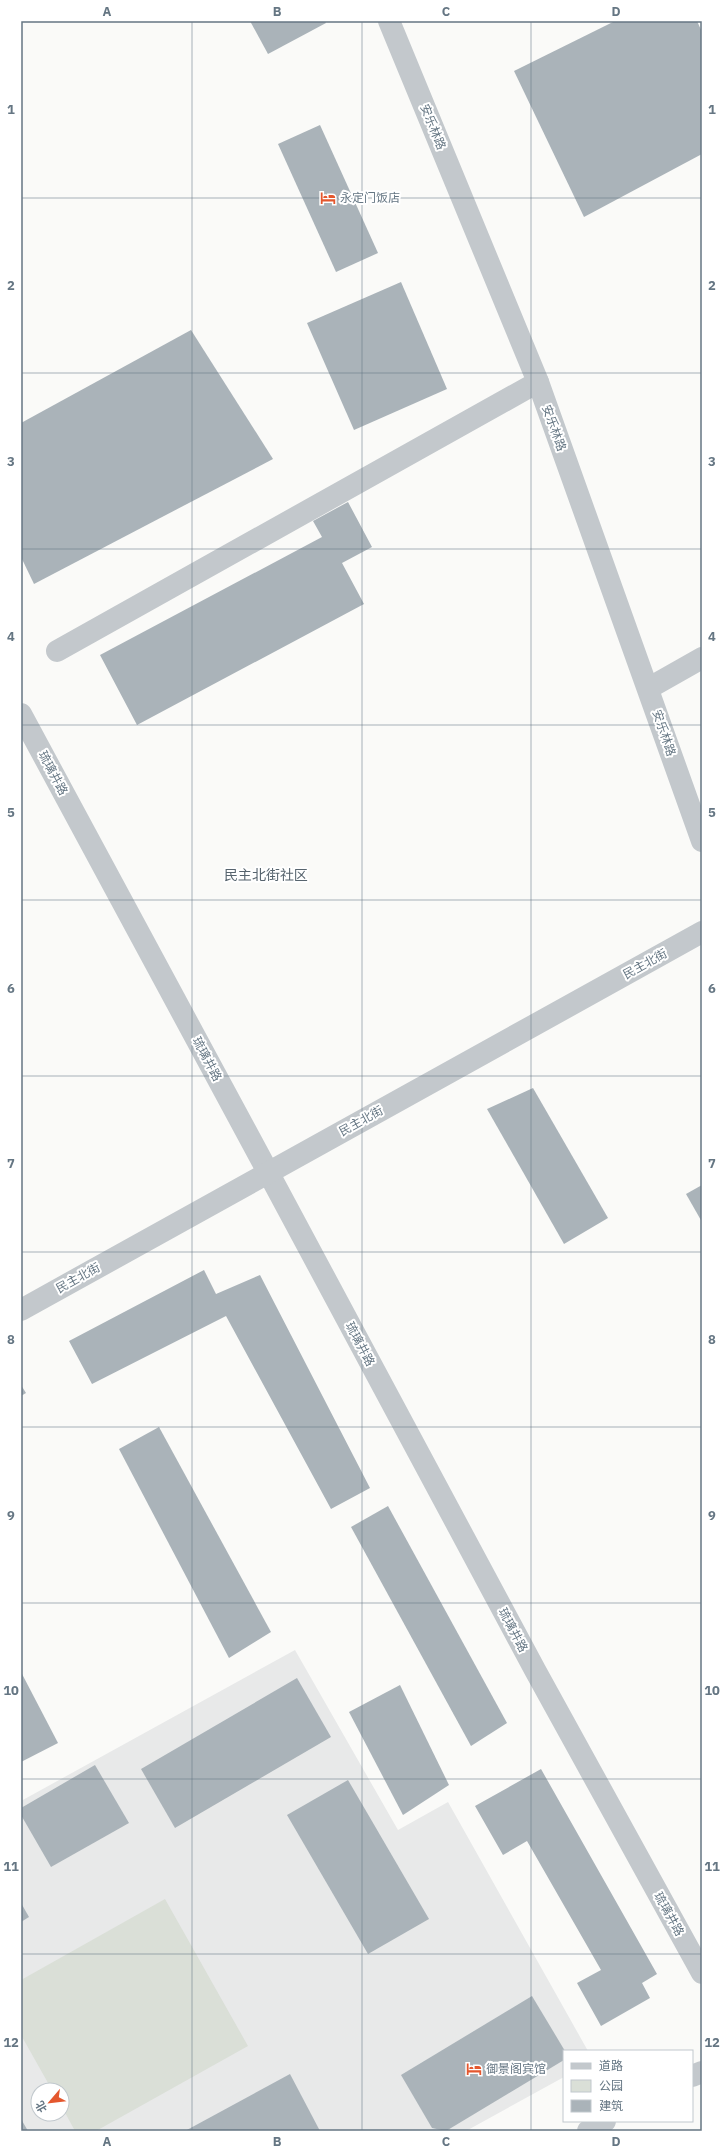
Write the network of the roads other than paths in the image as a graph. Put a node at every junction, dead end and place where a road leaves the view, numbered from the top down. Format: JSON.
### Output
{"nodes":[{"id":1,"x":389,"y":21,"type":"edge"},
{"id":2,"x":538,"y":382,"type":"junction"},
{"id":3,"x":57,"y":651,"type":"dead end"},
{"id":4,"x":702,"y":658,"type":"edge"},
{"id":5,"x":649,"y":688,"type":"junction"},
{"id":6,"x":21,"y":714,"type":"edge"},
{"id":7,"x":702,"y":841,"type":"edge"},
{"id":8,"x":702,"y":932,"type":"edge"},
{"id":9,"x":268,"y":1172,"type":"junction"},
{"id":10,"x":21,"y":1310,"type":"edge"},
{"id":11,"x":702,"y":1973,"type":"edge"},
{"id":12,"x":603,"y":2122,"type":"edge"},
{"id":13,"x":588,"y":2131,"type":"edge"}],
"edges":[{"from":1,"to":2,"type":"street","name":"安乐林路"},
{"from":2,"to":3,"type":"street"},
{"from":2,"to":5,"type":"street","name":"安乐林路"},
{"from":4,"to":5,"type":"street"},
{"from":5,"to":7,"type":"street","name":"安乐林路"},
{"from":6,"to":9,"type":"street","name":"琉璃井路"},
{"from":8,"to":9,"type":"street","name":"民主北街"},
{"from":9,"to":10,"type":"street","name":"民主北街"},
{"from":9,"to":11,"type":"street","name":"琉璃井路"},
{"from":12,"to":13,"type":"street"}]}
